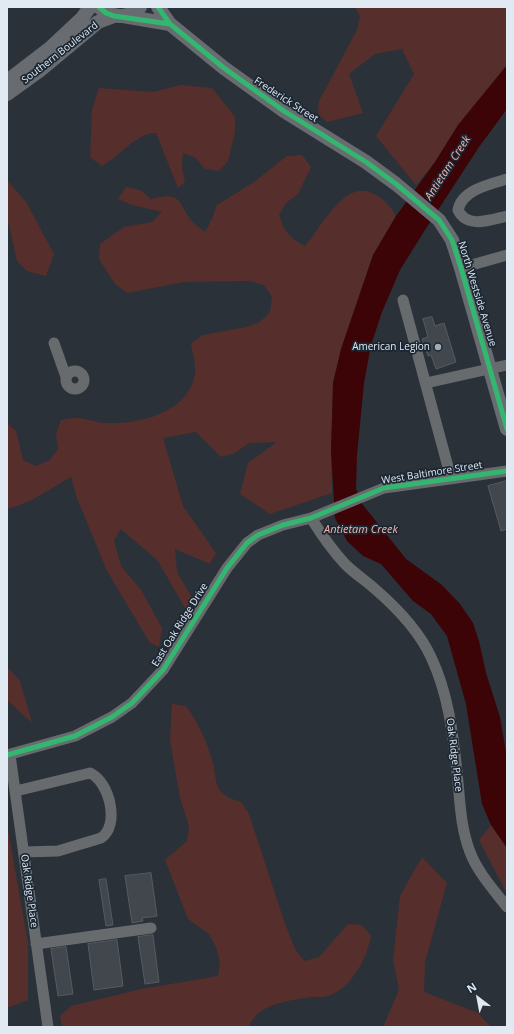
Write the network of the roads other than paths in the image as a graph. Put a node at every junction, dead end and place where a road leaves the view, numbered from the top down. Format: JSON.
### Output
{"nodes":[{"id":1,"x":90,"y":7,"type":"edge"},
{"id":2,"x":99,"y":7,"type":"edge"},
{"id":3,"x":140,"y":7,"type":"edge"},
{"id":4,"x":158,"y":7,"type":"edge"},
{"id":5,"x":119,"y":16,"type":"junction"},
{"id":6,"x":170,"y":24,"type":"junction"},
{"id":7,"x":7,"y":81,"type":"edge"},
{"id":8,"x":7,"y":94,"type":"edge"},
{"id":9,"x":507,"y":179,"type":"edge"},
{"id":10,"x":396,"y":184,"type":"joint"},
{"id":11,"x":507,"y":216,"type":"edge"},
{"id":12,"x":507,"y":255,"type":"edge"},
{"id":13,"x":461,"y":268,"type":"junction"},
{"id":14,"x":403,"y":300,"type":"dead end"},
{"id":15,"x":54,"y":342,"type":"dead end"},
{"id":16,"x":507,"y":364,"type":"edge"},
{"id":17,"x":490,"y":369,"type":"junction"},
{"id":18,"x":66,"y":377,"type":"dead end"},
{"id":19,"x":426,"y":384,"type":"junction"},
{"id":20,"x":507,"y":429,"type":"edge"},
{"id":21,"x":507,"y":471,"type":"edge"},
{"id":22,"x":451,"y":478,"type":"junction"},
{"id":23,"x":362,"y":497,"type":"joint"},
{"id":24,"x":314,"y":517,"type":"junction"},
{"id":25,"x":8,"y":755,"type":"edge"},
{"id":26,"x":16,"y":791,"type":"junction"},
{"id":27,"x":24,"y":852,"type":"junction"},
{"id":28,"x":507,"y":907,"type":"edge"},
{"id":29,"x":151,"y":928,"type":"dead end"},
{"id":30,"x":36,"y":944,"type":"junction"},
{"id":31,"x":48,"y":1027,"type":"edge"}],
"edges":[{"from":1,"to":7,"type":"main road","name":"Southern Boulevard"},
{"from":2,"to":5,"type":"main road"},
{"from":3,"to":5,"type":"main road","name":"Southern Boulevard"},
{"from":4,"to":6,"type":"main road","name":"Frederick Street"},
{"from":5,"to":6,"type":"main road","name":"Frederick Street"},
{"from":5,"to":8,"type":"main road","name":"Southern Boulevard"},
{"from":6,"to":10,"type":"main road","name":"Frederick Street"},
{"from":9,"to":11,"type":"street"},
{"from":10,"to":13,"type":"main road","name":"North Westside Avenue"},
{"from":12,"to":13,"type":"street"},
{"from":13,"to":17,"type":"main road","name":"North Westside Avenue"},
{"from":14,"to":19,"type":"street"},
{"from":15,"to":18,"type":"street"},
{"from":16,"to":17,"type":"street"},
{"from":17,"to":19,"type":"street"},
{"from":17,"to":20,"type":"main road","name":"North Westside Avenue"},
{"from":19,"to":22,"type":"street"},
{"from":21,"to":22,"type":"street","name":"West Baltimore Street"},
{"from":22,"to":23,"type":"street","name":"West Baltimore Street"},
{"from":23,"to":24,"type":"street","name":"East Oak Ridge Drive"},
{"from":24,"to":25,"type":"street","name":"East Oak Ridge Drive"},
{"from":24,"to":28,"type":"street","name":"Oak Ridge Place"},
{"from":25,"to":26,"type":"street","name":"Oak Ridge Place"},
{"from":26,"to":27,"type":"street","name":"Oak Ridge Place"},
{"from":26,"to":27,"type":"street"},
{"from":27,"to":30,"type":"street","name":"Oak Ridge Place"},
{"from":29,"to":30,"type":"street"},
{"from":30,"to":31,"type":"street","name":"Oak Ridge Place"}]}
